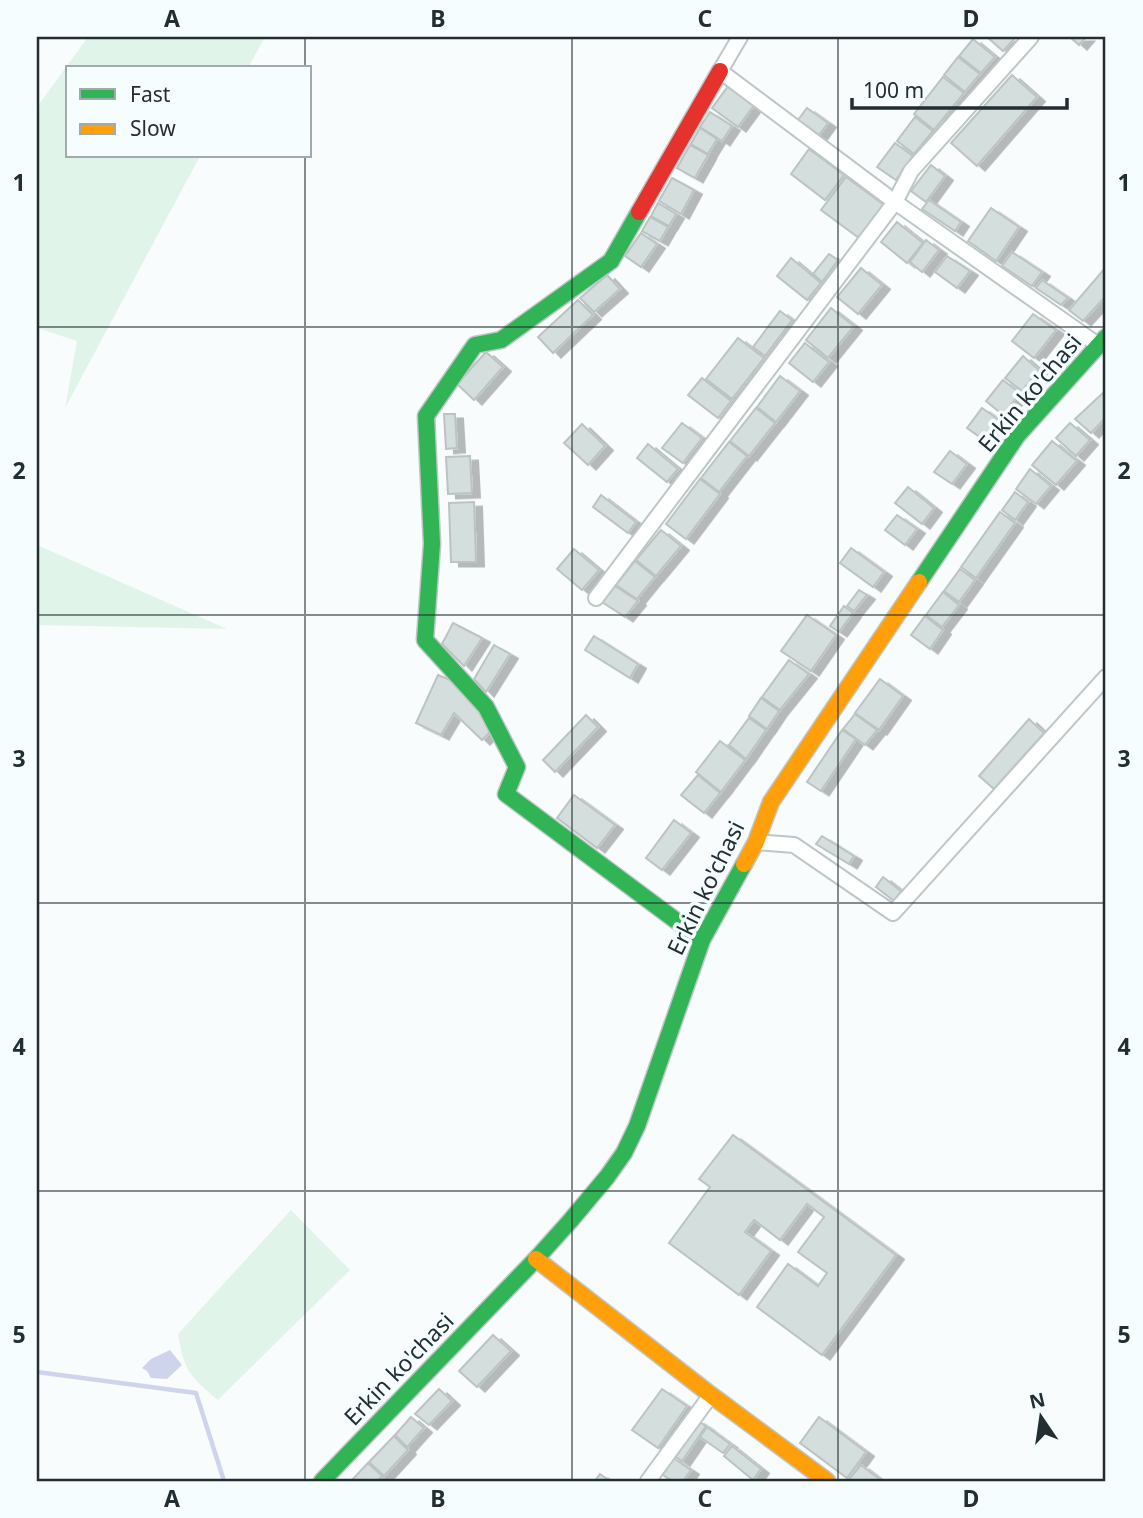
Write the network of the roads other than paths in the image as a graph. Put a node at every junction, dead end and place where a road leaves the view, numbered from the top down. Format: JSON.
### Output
{"nodes":[{"id":1,"x":740,"y":37,"type":"edge"},
{"id":2,"x":1031,"y":37,"type":"edge"},
{"id":3,"x":720,"y":71,"type":"junction"},
{"id":4,"x":895,"y":202,"type":"junction"},
{"id":5,"x":1102,"y":341,"type":"edge"},
{"id":6,"x":596,"y":598,"type":"dead end"},
{"id":7,"x":1106,"y":677,"type":"edge"},
{"id":8,"x":755,"y":842,"type":"junction"},
{"id":9,"x":702,"y":940,"type":"junction"},
{"id":10,"x":536,"y":1259,"type":"junction"},
{"id":11,"x":711,"y":1395,"type":"junction"},
{"id":12,"x":322,"y":1481,"type":"edge"},
{"id":13,"x":648,"y":1481,"type":"edge"},
{"id":14,"x":827,"y":1481,"type":"edge"}],
"edges":[{"from":1,"to":3,"type":"street"},
{"from":2,"to":4,"type":"street"},
{"from":3,"to":4,"type":"street"},
{"from":3,"to":9,"type":"main road"},
{"from":4,"to":5,"type":"street"},
{"from":4,"to":6,"type":"street"},
{"from":5,"to":8,"type":"main road","name":"Erkin ko'chasi"},
{"from":7,"to":8,"type":"street"},
{"from":8,"to":9,"type":"main road","name":"Erkin ko'chasi"},
{"from":9,"to":10,"type":"main road","name":"Erkin ko'chasi"},
{"from":10,"to":11,"type":"main road"},
{"from":10,"to":12,"type":"main road","name":"Erkin ko'chasi"},
{"from":11,"to":13,"type":"street"},
{"from":11,"to":14,"type":"main road"}]}
